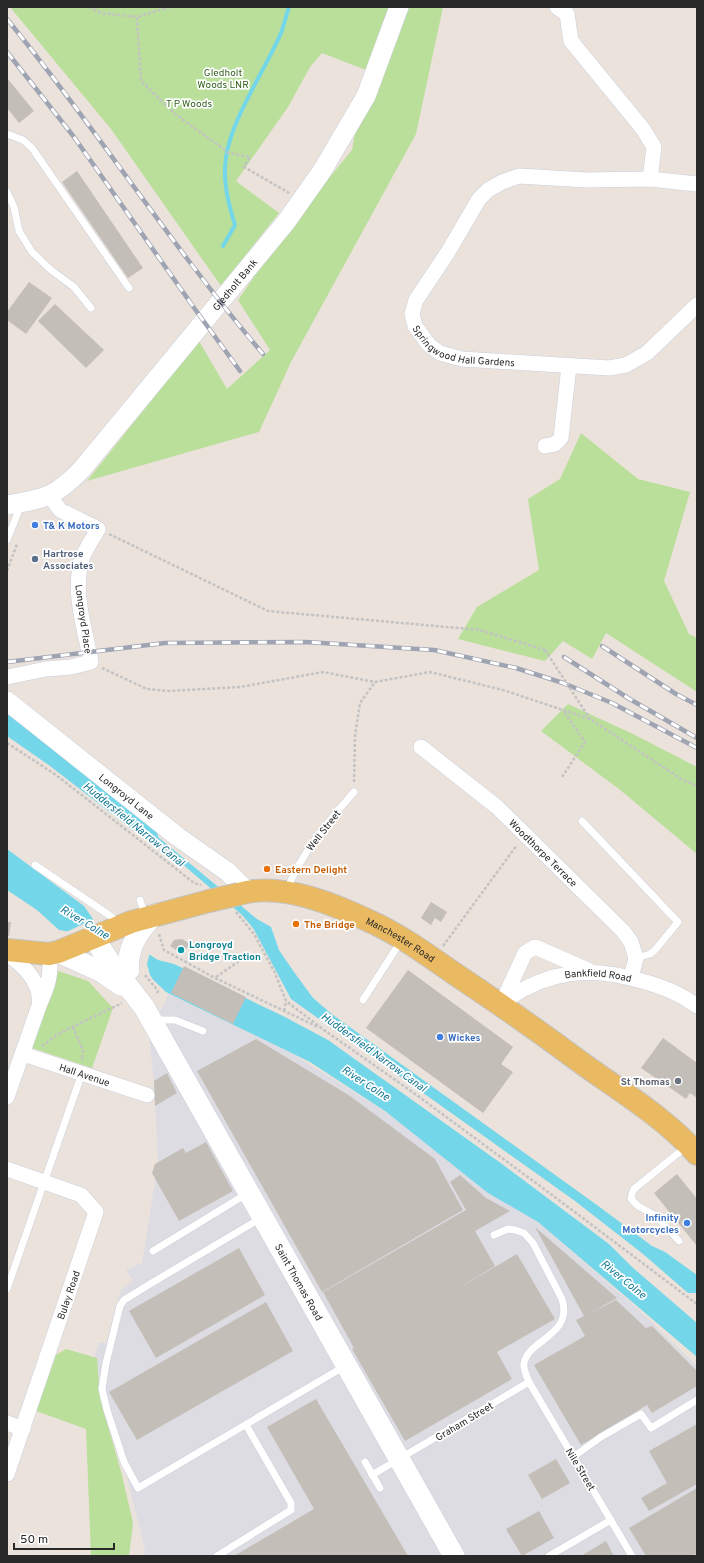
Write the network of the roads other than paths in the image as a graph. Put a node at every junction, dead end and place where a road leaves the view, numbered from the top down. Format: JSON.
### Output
{"nodes":[{"id":1,"x":399,"y":7,"type":"edge"},
{"id":2,"x":562,"y":10,"type":"edge"},
{"id":3,"x":7,"y":134,"type":"edge"},
{"id":4,"x":650,"y":179,"type":"junction"},
{"id":5,"x":697,"y":184,"type":"edge"},
{"id":6,"x":7,"y":192,"type":"edge"},
{"id":7,"x":129,"y":288,"type":"dead end"},
{"id":8,"x":697,"y":305,"type":"edge"},
{"id":9,"x":91,"y":308,"type":"dead end"},
{"id":10,"x":569,"y":366,"type":"junction"},
{"id":11,"x":545,"y":446,"type":"dead end"},
{"id":12,"x":50,"y":496,"type":"junction"},
{"id":13,"x":14,"y":504,"type":"edge"},
{"id":14,"x":7,"y":540,"type":"edge"},
{"id":15,"x":7,"y":677,"type":"edge"},
{"id":16,"x":7,"y":701,"type":"edge"},
{"id":17,"x":421,"y":747,"type":"dead end"},
{"id":18,"x":354,"y":792,"type":"road end"},
{"id":19,"x":582,"y":821,"type":"dead end"},
{"id":20,"x":35,"y":865,"type":"dead end"},
{"id":21,"x":286,"y":892,"type":"junction"},
{"id":22,"x":243,"y":893,"type":"junction"},
{"id":23,"x":110,"y":934,"type":"junction"},
{"id":24,"x":403,"y":940,"type":"junction"},
{"id":25,"x":7,"y":950,"type":"edge"},
{"id":26,"x":54,"y":953,"type":"junction"},
{"id":27,"x":7,"y":954,"type":"edge"},
{"id":28,"x":636,"y":958,"type":"junction"},
{"id":29,"x":129,"y":970,"type":"junction"},
{"id":30,"x":592,"y":972,"type":"junction"},
{"id":31,"x":631,"y":978,"type":"junction"},
{"id":32,"x":147,"y":1000,"type":"junction"},
{"id":33,"x":363,"y":1000,"type":"dead end"},
{"id":34,"x":40,"y":1003,"type":"junction"},
{"id":35,"x":501,"y":1004,"type":"junction"},
{"id":36,"x":697,"y":1006,"type":"edge"},
{"id":37,"x":203,"y":1031,"type":"dead end"},
{"id":38,"x":28,"y":1056,"type":"junction"},
{"id":39,"x":82,"y":1073,"type":"junction"},
{"id":40,"x":147,"y":1095,"type":"dead end"},
{"id":41,"x":7,"y":1097,"type":"edge"},
{"id":42,"x":693,"y":1149,"type":"edge"},
{"id":43,"x":7,"y":1169,"type":"edge"},
{"id":44,"x":44,"y":1182,"type":"junction"},
{"id":45,"x":248,"y":1193,"type":"junction"},
{"id":46,"x":262,"y":1218,"type":"junction"},
{"id":47,"x":494,"y":1235,"type":"dead end"},
{"id":48,"x":679,"y":1241,"type":"dead end"},
{"id":49,"x":153,"y":1251,"type":"dead end"},
{"id":50,"x":7,"y":1289,"type":"edge"},
{"id":51,"x":346,"y":1366,"type":"junction"},
{"id":52,"x":529,"y":1382,"type":"junction"},
{"id":53,"x":697,"y":1400,"type":"edge"},
{"id":54,"x":7,"y":1423,"type":"edge"},
{"id":55,"x":246,"y":1425,"type":"junction"},
{"id":56,"x":23,"y":1429,"type":"junction"},
{"id":57,"x":573,"y":1456,"type":"junction"},
{"id":58,"x":398,"y":1459,"type":"junction"},
{"id":59,"x":365,"y":1462,"type":"dead end"},
{"id":60,"x":7,"y":1474,"type":"edge"},
{"id":61,"x":372,"y":1475,"type":"junction"},
{"id":62,"x":380,"y":1488,"type":"dead end"},
{"id":63,"x":611,"y":1520,"type":"junction"},
{"id":64,"x":217,"y":1556,"type":"edge"},
{"id":65,"x":454,"y":1556,"type":"edge"},
{"id":66,"x":549,"y":1556,"type":"edge"},
{"id":67,"x":632,"y":1556,"type":"edge"}],
"edges":[{"from":1,"to":12,"type":"street","name":"Gledholt Bank"},
{"from":2,"to":4,"type":"street"},
{"from":3,"to":7,"type":"lane"},
{"from":4,"to":5,"type":"street","name":"Springwood Hall Gardens"},
{"from":4,"to":10,"type":"street","name":"Springwood Hall Gardens"},
{"from":6,"to":9,"type":"lane"},
{"from":8,"to":10,"type":"street","name":"Springwood Hall Gardens"},
{"from":10,"to":11,"type":"street"},
{"from":12,"to":13,"type":"street","name":"Gledholt Bank"},
{"from":12,"to":15,"type":"street","name":"Longroyd Place"},
{"from":13,"to":14,"type":"lane"},
{"from":16,"to":22,"type":"street","name":"Longroyd Lane"},
{"from":17,"to":28,"type":"street","name":"Woodthorpe Terrace"},
{"from":18,"to":21,"type":"lane","name":"Well Street"},
{"from":19,"to":28,"type":"lane"},
{"from":20,"to":23,"type":"lane"},
{"from":21,"to":22,"type":"main road","name":"Manchester Road"},
{"from":21,"to":24,"type":"main road","name":"Manchester Road"},
{"from":22,"to":23,"type":"main road","name":"Manchester Road","bridge":true},
{"from":23,"to":26,"type":"main road","name":"Manchester Road"},
{"from":23,"to":29,"type":"main road","name":"Saint Thomas Road"},
{"from":23,"to":29,"type":"main road"},
{"from":23,"to":32,"type":"main road","name":"Saint Thomas Road"},
{"from":24,"to":33,"type":"lane"},
{"from":24,"to":35,"type":"main road","name":"Manchester Road"},
{"from":25,"to":26,"type":"main road","name":"Manchester Road"},
{"from":26,"to":32,"type":"main road"},
{"from":26,"to":34,"type":"street"},
{"from":27,"to":34,"type":"street"},
{"from":28,"to":31,"type":"street"},
{"from":29,"to":32,"type":"main road","name":"Saint Thomas Road"},
{"from":30,"to":31,"type":"street","name":"Bankfield Road"},
{"from":30,"to":35,"type":"street","name":"Bankfield Road"},
{"from":30,"to":35,"type":"street"},
{"from":31,"to":36,"type":"street","name":"Bankfield Road"},
{"from":32,"to":37,"type":"lane"},
{"from":32,"to":45,"type":"main road","name":"Saint Thomas Road"},
{"from":34,"to":38,"type":"street"},
{"from":35,"to":42,"type":"main road","name":"Manchester Road"},
{"from":38,"to":39,"type":"street","name":"Hall Avenue"},
{"from":38,"to":41,"type":"street"},
{"from":39,"to":40,"type":"street","name":"Hall Avenue"},
{"from":39,"to":44,"type":"lane"},
{"from":42,"to":48,"type":"lane"},
{"from":43,"to":44,"type":"street","name":"Bulay Road"},
{"from":44,"to":50,"type":"lane"},
{"from":44,"to":56,"type":"street","name":"Bulay Road"},
{"from":45,"to":46,"type":"main road","name":"Saint Thomas Road"},
{"from":45,"to":49,"type":"lane"},
{"from":46,"to":51,"type":"main road","name":"Saint Thomas Road"},
{"from":46,"to":55,"type":"lane"},
{"from":47,"to":52,"type":"lane","name":"Nile Street"},
{"from":51,"to":55,"type":"lane"},
{"from":51,"to":58,"type":"main road","name":"Saint Thomas Road"},
{"from":52,"to":57,"type":"lane","name":"Nile Street"},
{"from":52,"to":58,"type":"lane","name":"Graham Street"},
{"from":53,"to":57,"type":"lane"},
{"from":54,"to":56,"type":"street"},
{"from":55,"to":64,"type":"lane"},
{"from":56,"to":60,"type":"street","name":"Bulay Road"},
{"from":57,"to":63,"type":"lane","name":"Nile Street"},
{"from":58,"to":61,"type":"lane","name":"Graham Street"},
{"from":58,"to":65,"type":"main road","name":"Saint Thomas Road"},
{"from":59,"to":61,"type":"lane"},
{"from":61,"to":62,"type":"lane"},
{"from":63,"to":66,"type":"lane"},
{"from":63,"to":67,"type":"lane","name":"Nile Street"}]}
